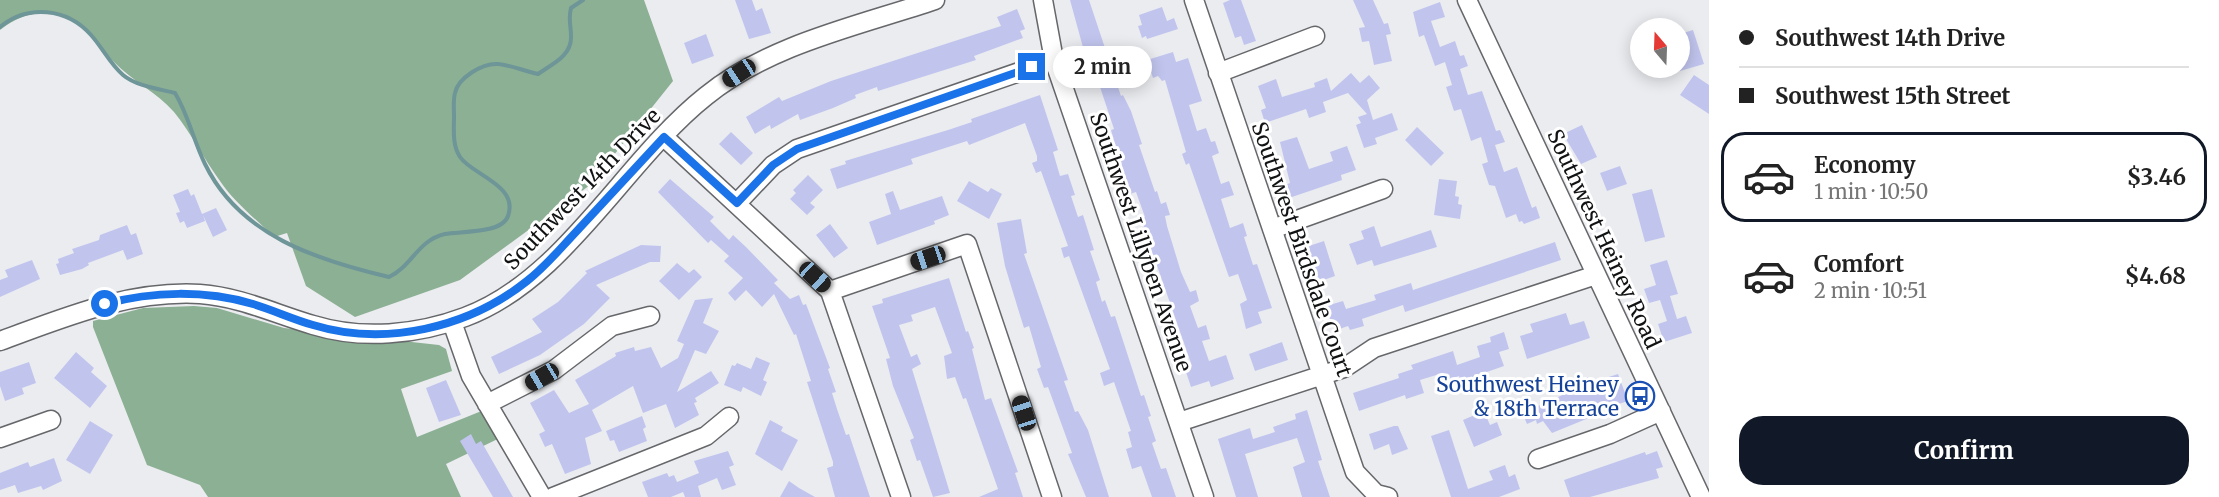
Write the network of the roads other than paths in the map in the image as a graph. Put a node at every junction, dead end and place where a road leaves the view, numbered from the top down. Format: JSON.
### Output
{"nodes":[{"id":1,"x":935,"y":0,"type":"edge"},
{"id":2,"x":1043,"y":0,"type":"edge"},
{"id":3,"x":1194,"y":0,"type":"edge"},
{"id":4,"x":1467,"y":0,"type":"edge"},
{"id":5,"x":1315,"y":36,"type":"dead end"},
{"id":6,"x":1054,"y":60,"type":"junction"},
{"id":7,"x":1218,"y":73,"type":"junction"},
{"id":8,"x":664,"y":137,"type":"junction"},
{"id":9,"x":1383,"y":189,"type":"dead end"},
{"id":10,"x":737,"y":203,"type":"junction"},
{"id":11,"x":1272,"y":229,"type":"junction"},
{"id":12,"x":1596,"y":275,"type":"junction"},
{"id":13,"x":830,"y":291,"type":"junction"},
{"id":14,"x":650,"y":316,"type":"dead end"},
{"id":15,"x":452,"y":322,"type":"junction"},
{"id":16,"x":0,"y":341,"type":"edge"},
{"id":17,"x":1321,"y":375,"type":"junction"},
{"id":18,"x":487,"y":404,"type":"junction"},
{"id":19,"x":1661,"y":411,"type":"junction"},
{"id":20,"x":729,"y":417,"type":"dead end"},
{"id":21,"x":51,"y":420,"type":"dead end"},
{"id":22,"x":1179,"y":422,"type":"junction"},
{"id":23,"x":0,"y":438,"type":"edge"},
{"id":24,"x":1538,"y":459,"type":"dead end"},
{"id":25,"x":542,"y":497,"type":"edge"},
{"id":26,"x":553,"y":497,"type":"edge"},
{"id":27,"x":901,"y":497,"type":"edge"},
{"id":28,"x":1053,"y":497,"type":"edge"},
{"id":29,"x":1204,"y":497,"type":"edge"},
{"id":30,"x":1388,"y":497,"type":"edge"},
{"id":31,"x":1701,"y":497,"type":"edge"}],
"edges":[{"from":1,"to":8,"type":"street","name":"Southwest 14th Drive"},
{"from":2,"to":6,"type":"street","name":"Southwest Lillyben Avenue"},
{"from":3,"to":7,"type":"street","name":"Southwest Birdsdale Court"},
{"from":4,"to":12,"type":"street","name":"Southwest Heiney Road"},
{"from":5,"to":7,"type":"street"},
{"from":6,"to":10,"type":"street"},
{"from":6,"to":22,"type":"street","name":"Southwest Lillyben Avenue"},
{"from":7,"to":11,"type":"street","name":"Southwest Birdsdale Court"},
{"from":8,"to":10,"type":"street"},
{"from":8,"to":15,"type":"street","name":"Southwest 14th Drive"},
{"from":9,"to":11,"type":"street"},
{"from":10,"to":13,"type":"street"},
{"from":11,"to":17,"type":"street","name":"Southwest Birdsdale Court"},
{"from":12,"to":17,"type":"street"},
{"from":12,"to":19,"type":"street","name":"Southwest Heiney Road"},
{"from":13,"to":27,"type":"street"},
{"from":13,"to":28,"type":"street"},
{"from":14,"to":18,"type":"street"},
{"from":15,"to":16,"type":"street","name":"Southwest 14th Drive"},
{"from":15,"to":18,"type":"street"},
{"from":17,"to":22,"type":"street"},
{"from":17,"to":30,"type":"street","name":"Southwest Birdsdale Court"},
{"from":18,"to":25,"type":"street"},
{"from":19,"to":24,"type":"street"},
{"from":19,"to":31,"type":"street","name":"Southwest Heiney Road"},
{"from":20,"to":26,"type":"street"},
{"from":21,"to":23,"type":"street"},
{"from":22,"to":29,"type":"street","name":"Southwest Lillyben Avenue"}]}
